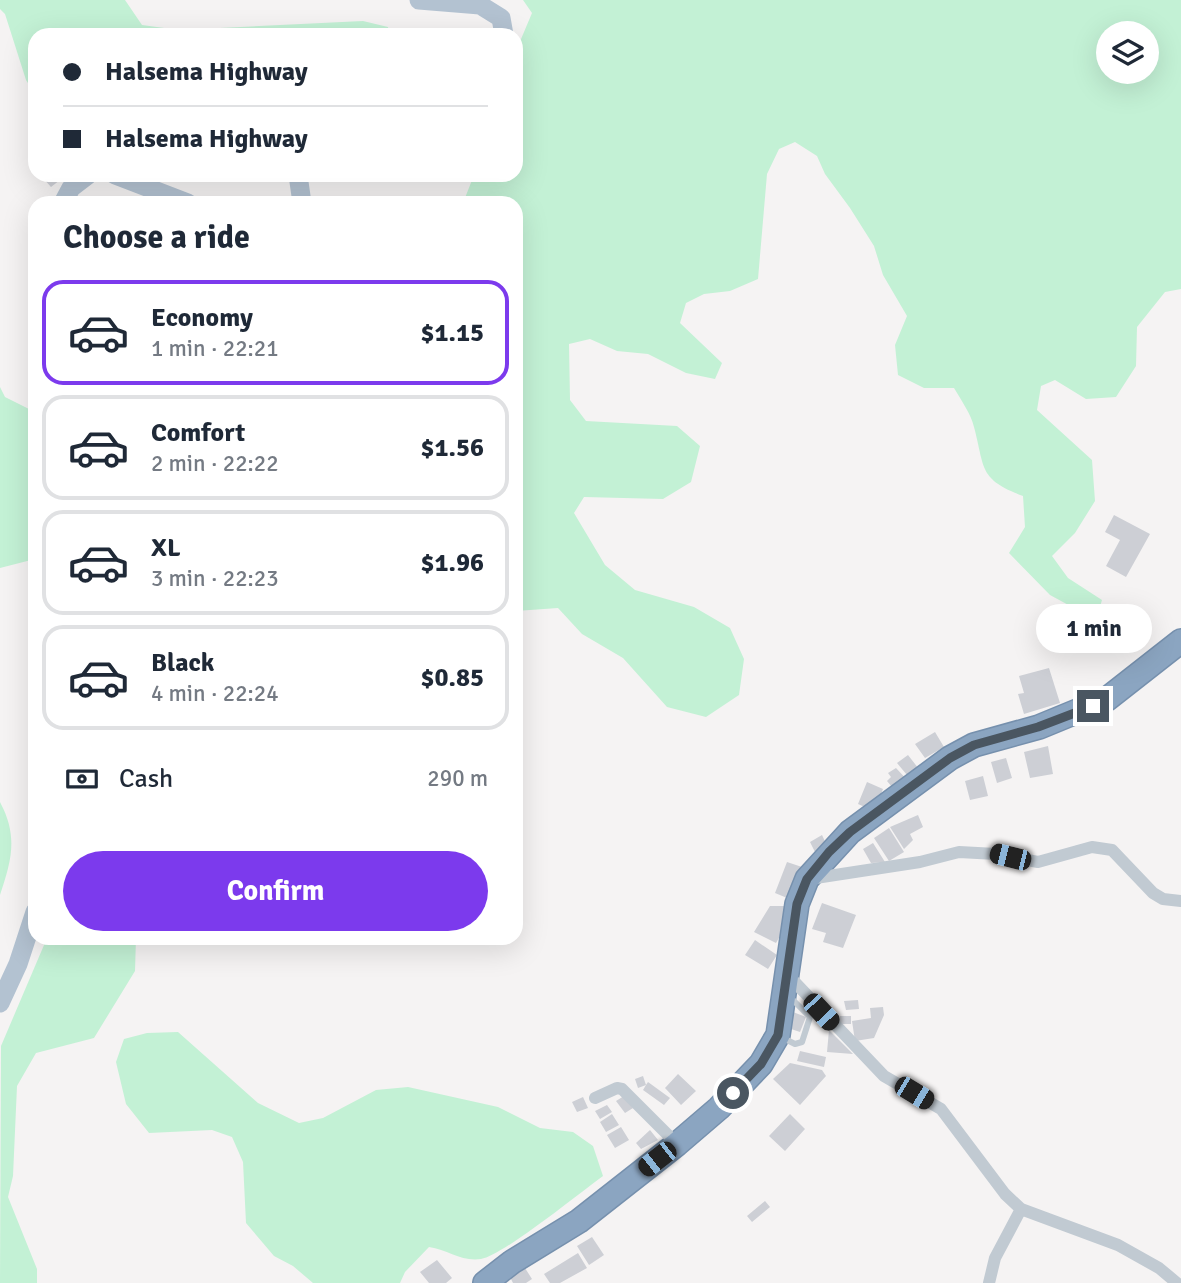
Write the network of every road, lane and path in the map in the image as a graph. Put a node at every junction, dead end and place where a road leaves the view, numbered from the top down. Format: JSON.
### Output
{"nodes":[{"id":1,"x":419,"y":0,"type":"edge"},
{"id":2,"x":503,"y":28,"type":"edge"},
{"id":3,"x":79,"y":182,"type":"edge"},
{"id":4,"x":133,"y":182,"type":"edge"},
{"id":5,"x":67,"y":196,"type":"edge"},
{"id":6,"x":170,"y":196,"type":"edge"},
{"id":7,"x":1181,"y":641,"type":"edge"},
{"id":8,"x":807,"y":879,"type":"junction"},
{"id":9,"x":1181,"y":901,"type":"edge"},
{"id":10,"x":28,"y":933,"type":"edge"},
{"id":11,"x":784,"y":982,"type":"junction"},
{"id":12,"x":0,"y":1003,"type":"edge"},
{"id":13,"x":595,"y":1098,"type":"dead end"},
{"id":14,"x":677,"y":1144,"type":"junction"},
{"id":15,"x":1021,"y":1209,"type":"junction"},
{"id":16,"x":485,"y":1283,"type":"edge"},
{"id":17,"x":989,"y":1283,"type":"edge"},
{"id":18,"x":1177,"y":1283,"type":"edge"}],
"edges":[{"from":1,"to":2,"type":"main road"},
{"from":3,"to":5,"type":"main road"},
{"from":4,"to":6,"type":"main road"},
{"from":7,"to":8,"type":"highway"},
{"from":8,"to":9,"type":"street"},
{"from":8,"to":11,"type":"highway"},
{"from":10,"to":12,"type":"main road"},
{"from":11,"to":14,"type":"highway"},
{"from":11,"to":15,"type":"street"},
{"from":13,"to":14,"type":"street"},
{"from":14,"to":16,"type":"highway"},
{"from":15,"to":17,"type":"street"},
{"from":15,"to":18,"type":"street"}]}
